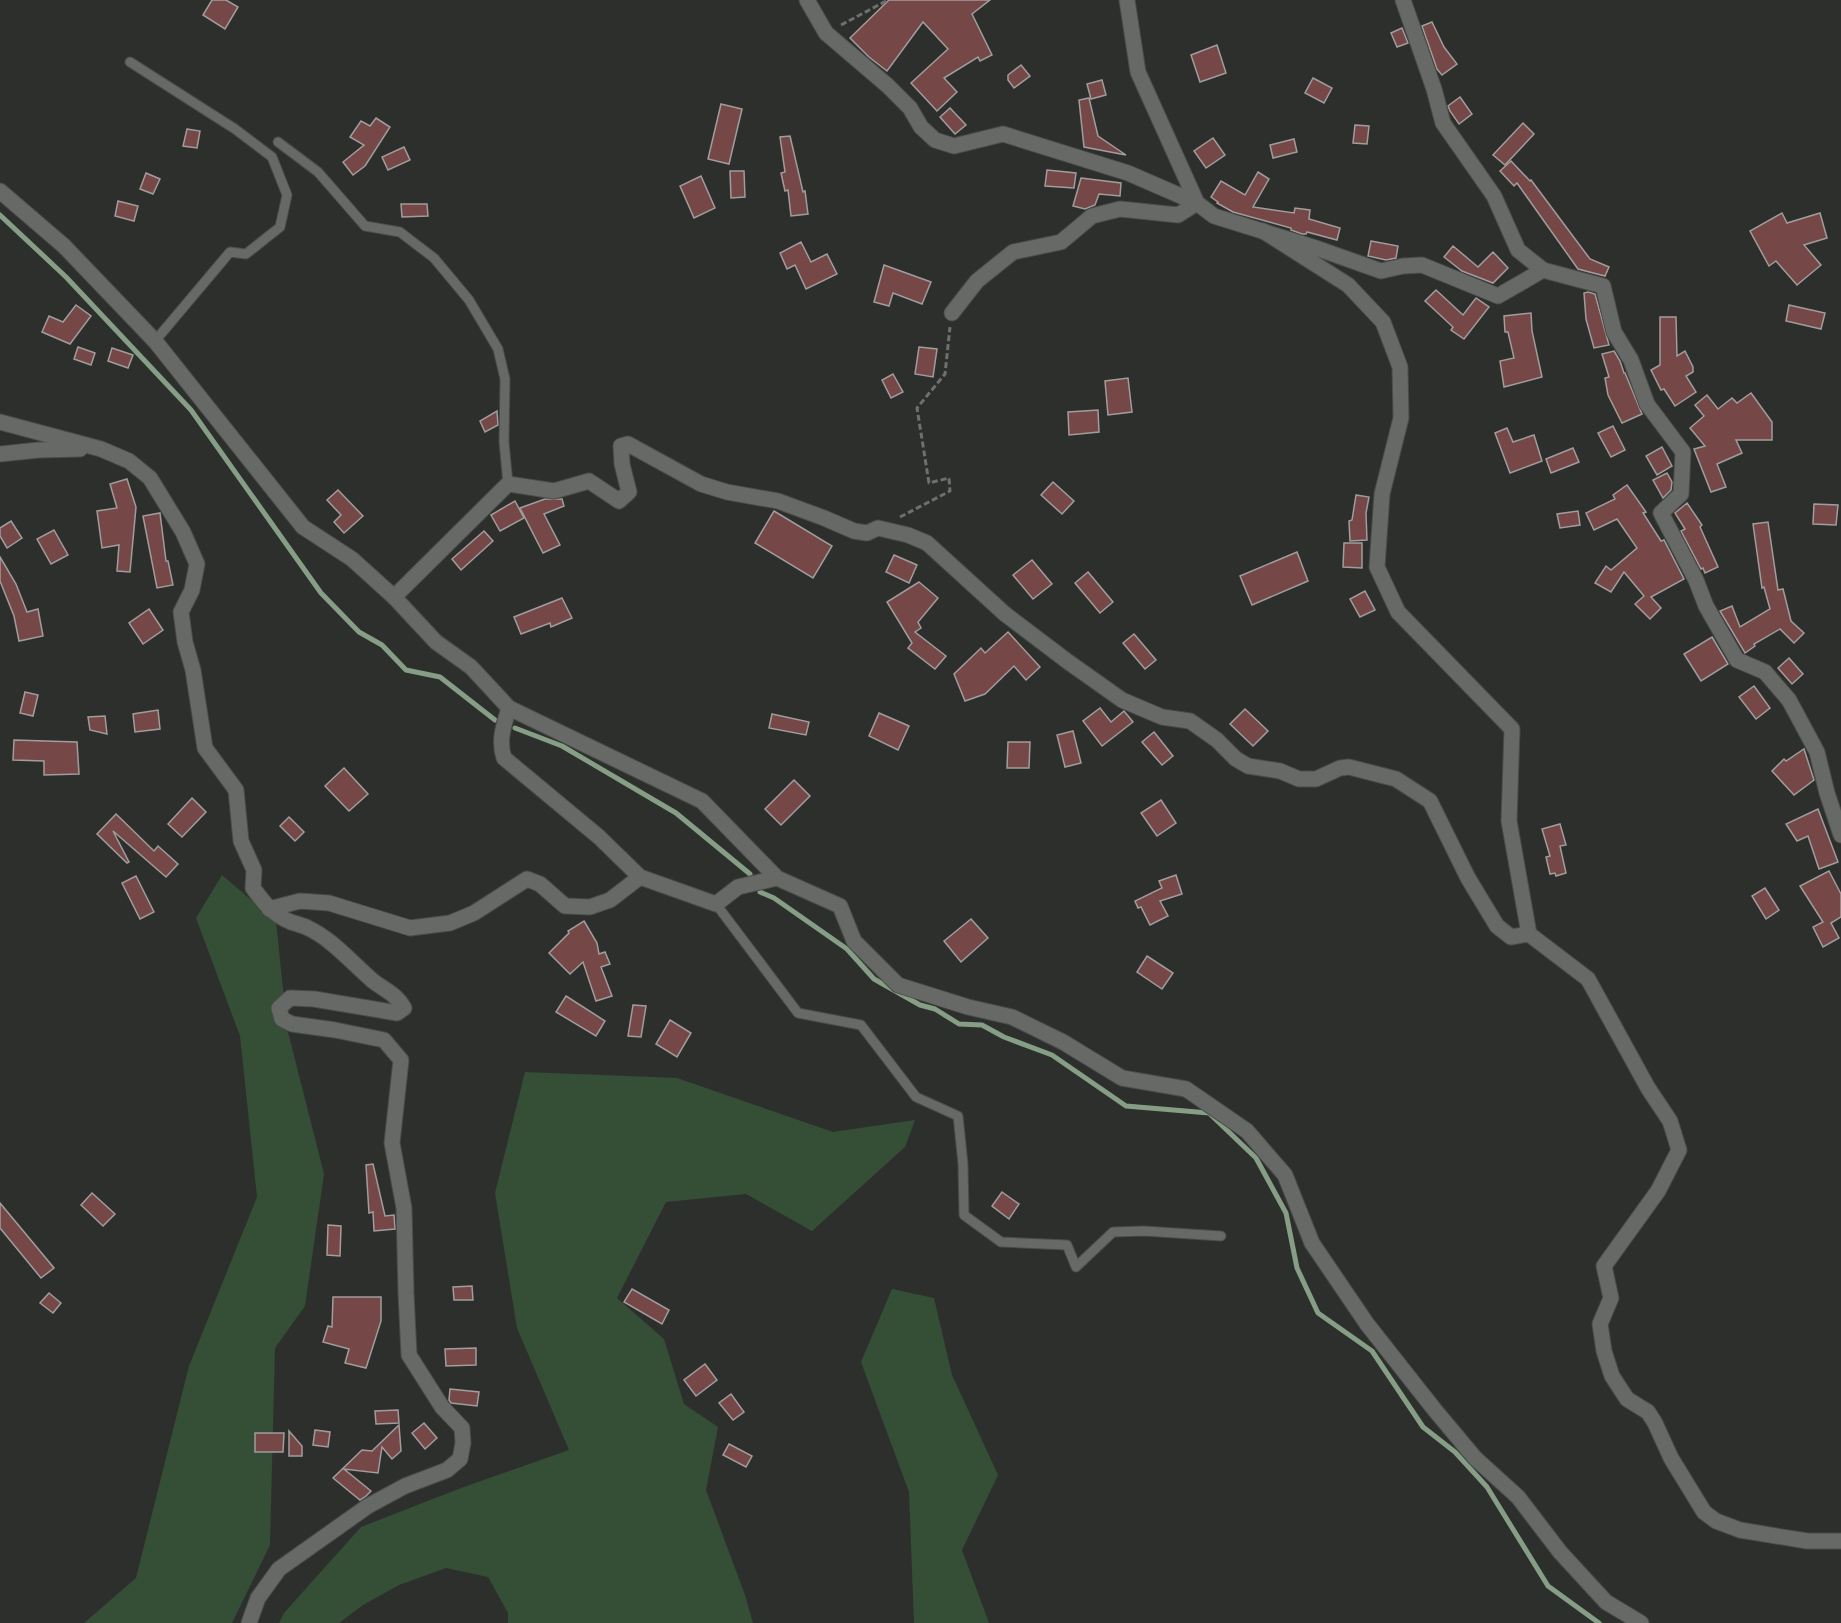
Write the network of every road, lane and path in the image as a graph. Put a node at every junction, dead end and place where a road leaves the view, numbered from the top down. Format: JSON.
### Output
{"nodes":[{"id":1,"x":807,"y":0,"type":"edge"},
{"id":2,"x":888,"y":0,"type":"edge"},
{"id":3,"x":1127,"y":0,"type":"edge"},
{"id":4,"x":1403,"y":0,"type":"edge"},
{"id":5,"x":826,"y":33,"type":"junction"},
{"id":6,"x":130,"y":62,"type":"dead end"},
{"id":7,"x":278,"y":142,"type":"dead end"},
{"id":8,"x":0,"y":191,"type":"edge"},
{"id":9,"x":1197,"y":203,"type":"junction"},
{"id":10,"x":1263,"y":231,"type":"junction"},
{"id":11,"x":1543,"y":270,"type":"junction"},
{"id":12,"x":952,"y":313,"type":"joint"},
{"id":13,"x":155,"y":341,"type":"junction"},
{"id":14,"x":0,"y":422,"type":"edge"},
{"id":15,"x":101,"y":449,"type":"junction"},
{"id":16,"x":0,"y":454,"type":"edge"},
{"id":17,"x":508,"y":484,"type":"junction"},
{"id":18,"x":878,"y":528,"type":"junction"},
{"id":19,"x":394,"y":597,"type":"junction"},
{"id":20,"x":509,"y":708,"type":"junction"},
{"id":21,"x":1841,"y":835,"type":"edge"},
{"id":22,"x":640,"y":877,"type":"junction"},
{"id":23,"x":777,"y":878,"type":"junction"},
{"id":24,"x":717,"y":904,"type":"junction"},
{"id":25,"x":269,"y":909,"type":"junction"},
{"id":26,"x":1529,"y":934,"type":"junction"},
{"id":27,"x":1221,"y":1236,"type":"dead end"},
{"id":28,"x":1841,"y":1540,"type":"edge"},
{"id":29,"x":249,"y":1623,"type":"edge"},
{"id":30,"x":1641,"y":1623,"type":"edge"}],
"edges":[{"from":1,"to":5,"type":"street"},
{"from":2,"to":5,"type":"path"},
{"from":3,"to":9,"type":"street"},
{"from":4,"to":11,"type":"street"},
{"from":5,"to":9,"type":"street"},
{"from":6,"to":13,"type":"lane"},
{"from":7,"to":17,"type":"lane"},
{"from":8,"to":13,"type":"street"},
{"from":9,"to":10,"type":"street"},
{"from":9,"to":12,"type":"street"},
{"from":10,"to":11,"type":"street"},
{"from":10,"to":26,"type":"street"},
{"from":11,"to":21,"type":"street"},
{"from":12,"to":18,"type":"path"},
{"from":13,"to":19,"type":"street"},
{"from":14,"to":15,"type":"street"},
{"from":15,"to":16,"type":"street"},
{"from":15,"to":25,"type":"street"},
{"from":17,"to":18,"type":"street"},
{"from":17,"to":19,"type":"street"},
{"from":18,"to":26,"type":"street"},
{"from":19,"to":20,"type":"street"},
{"from":20,"to":22,"type":"street"},
{"from":20,"to":23,"type":"street"},
{"from":22,"to":24,"type":"street"},
{"from":22,"to":25,"type":"street"},
{"from":23,"to":24,"type":"street"},
{"from":23,"to":30,"type":"street"},
{"from":24,"to":27,"type":"lane"},
{"from":25,"to":29,"type":"street"},
{"from":26,"to":28,"type":"street"}]}
